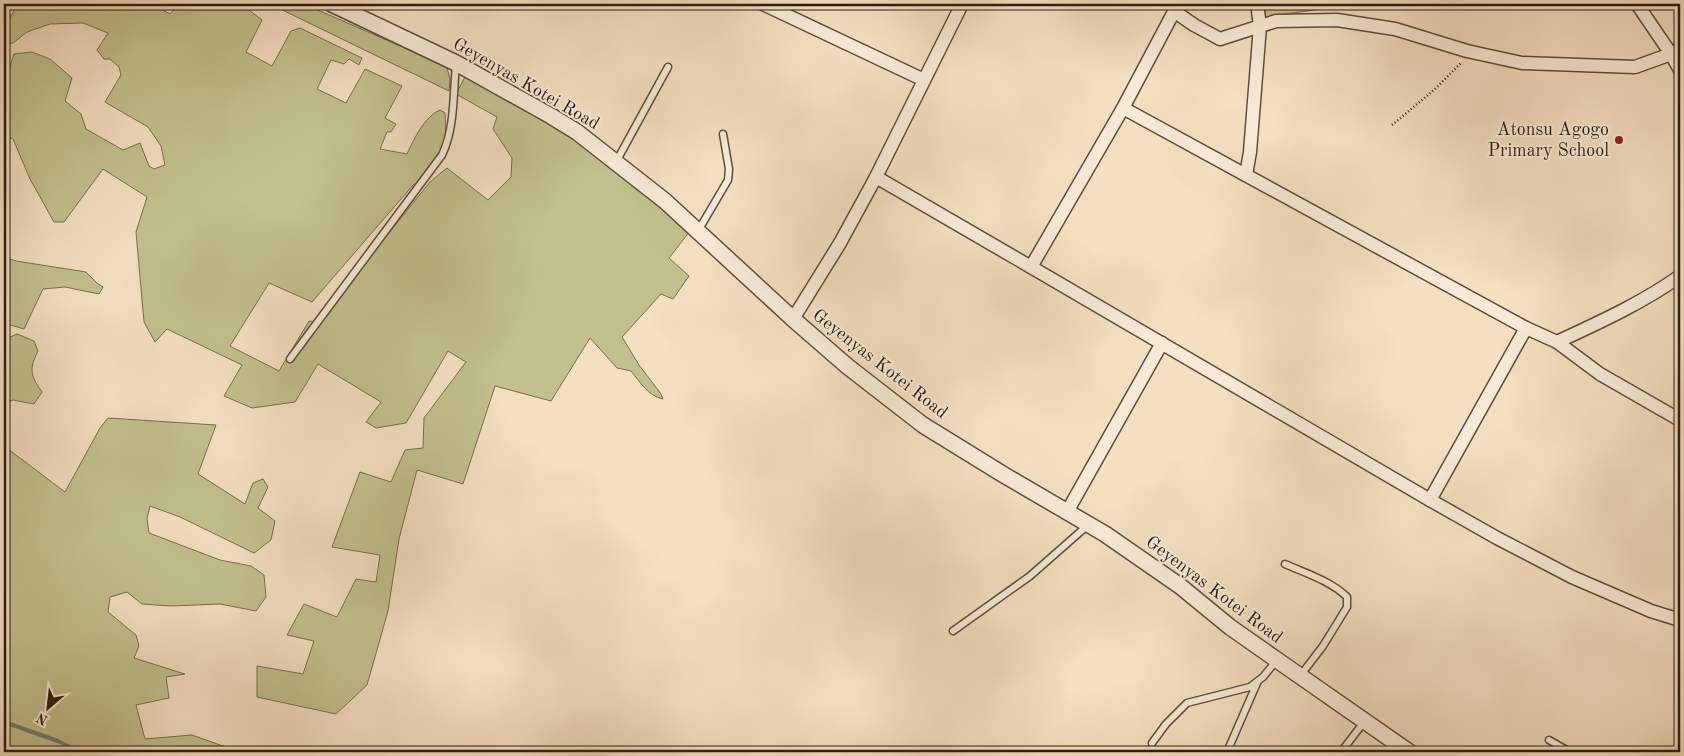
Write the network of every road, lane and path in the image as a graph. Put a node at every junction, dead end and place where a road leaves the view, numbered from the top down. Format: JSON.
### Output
{"nodes":[{"id":1,"x":332,"y":4,"type":"edge"},
{"id":2,"x":763,"y":4,"type":"edge"},
{"id":3,"x":962,"y":4,"type":"edge"},
{"id":4,"x":1257,"y":4,"type":"edge"},
{"id":5,"x":1637,"y":4,"type":"edge"},
{"id":6,"x":1176,"y":8,"type":"edge"},
{"id":7,"x":1260,"y":26,"type":"junction"},
{"id":8,"x":1473,"y":52,"type":"junction"},
{"id":9,"x":1676,"y":52,"type":"edge"},
{"id":10,"x":456,"y":63,"type":"junction"},
{"id":11,"x":668,"y":67,"type":"dead end"},
{"id":12,"x":1680,"y":70,"type":"edge"},
{"id":13,"x":924,"y":80,"type":"junction"},
{"id":14,"x":1123,"y":108,"type":"junction"},
{"id":15,"x":1392,"y":125,"type":"dead end"},
{"id":16,"x":723,"y":134,"type":"dead end"},
{"id":17,"x":616,"y":162,"type":"junction"},
{"id":18,"x":1246,"y":175,"type":"junction"},
{"id":19,"x":876,"y":177,"type":"junction"},
{"id":20,"x":698,"y":231,"type":"junction"},
{"id":21,"x":1031,"y":267,"type":"junction"},
{"id":22,"x":1680,"y":276,"type":"edge"},
{"id":23,"x":793,"y":319,"type":"junction"},
{"id":24,"x":1526,"y":328,"type":"junction"},
{"id":25,"x":1557,"y":342,"type":"junction"},
{"id":26,"x":1162,"y":344,"type":"junction"},
{"id":27,"x":290,"y":359,"type":"dead end"},
{"id":28,"x":1680,"y":420,"type":"edge"},
{"id":29,"x":1430,"y":500,"type":"junction"},
{"id":30,"x":1067,"y":512,"type":"junction"},
{"id":31,"x":1088,"y":524,"type":"junction"},
{"id":32,"x":1285,"y":564,"type":"dead end"},
{"id":33,"x":1680,"y":620,"type":"edge"},
{"id":34,"x":953,"y":632,"type":"dead end"},
{"id":35,"x":1277,"y":660,"type":"junction"},
{"id":36,"x":1300,"y":677,"type":"junction"},
{"id":37,"x":1257,"y":682,"type":"junction"},
{"id":38,"x":1364,"y":722,"type":"junction"},
{"id":39,"x":1549,"y":740,"type":"dead end"},
{"id":40,"x":1152,"y":743,"type":"dead end"},
{"id":41,"x":1227,"y":752,"type":"edge"},
{"id":42,"x":1342,"y":752,"type":"edge"},
{"id":43,"x":1409,"y":752,"type":"edge"},
{"id":44,"x":1570,"y":752,"type":"edge"}],
"edges":[{"from":1,"to":10,"type":"street","name":"Geyenyas Kotei Road"},
{"from":2,"to":13,"type":"street"},
{"from":3,"to":13,"type":"street"},
{"from":4,"to":7,"type":"street"},
{"from":5,"to":9,"type":"street"},
{"from":6,"to":7,"type":"street"},
{"from":6,"to":14,"type":"street"},
{"from":7,"to":8,"type":"street"},
{"from":7,"to":18,"type":"street"},
{"from":8,"to":9,"type":"street"},
{"from":8,"to":15,"type":"path"},
{"from":9,"to":12,"type":"street"},
{"from":10,"to":17,"type":"street","name":"Geyenyas Kotei Road"},
{"from":10,"to":27,"type":"lane"},
{"from":11,"to":17,"type":"lane"},
{"from":13,"to":19,"type":"street"},
{"from":14,"to":18,"type":"street"},
{"from":14,"to":21,"type":"street"},
{"from":16,"to":20,"type":"lane"},
{"from":17,"to":20,"type":"street","name":"Geyenyas Kotei Road"},
{"from":18,"to":24,"type":"street"},
{"from":19,"to":21,"type":"street"},
{"from":19,"to":23,"type":"street"},
{"from":20,"to":23,"type":"street","name":"Geyenyas Kotei Road"},
{"from":21,"to":26,"type":"street"},
{"from":22,"to":25,"type":"street"},
{"from":23,"to":30,"type":"street","name":"Geyenyas Kotei Road"},
{"from":24,"to":25,"type":"street"},
{"from":24,"to":29,"type":"street"},
{"from":25,"to":28,"type":"street"},
{"from":26,"to":29,"type":"street"},
{"from":26,"to":30,"type":"street"},
{"from":29,"to":33,"type":"street"},
{"from":30,"to":31,"type":"street","name":"Geyenyas Kotei Road"},
{"from":31,"to":34,"type":"lane"},
{"from":31,"to":35,"type":"street","name":"Geyenyas Kotei Road"},
{"from":32,"to":36,"type":"lane"},
{"from":35,"to":36,"type":"street","name":"Geyenyas Kotei Road"},
{"from":35,"to":37,"type":"lane"},
{"from":36,"to":38,"type":"street","name":"Geyenyas Kotei Road"},
{"from":37,"to":40,"type":"lane"},
{"from":37,"to":41,"type":"lane"},
{"from":38,"to":42,"type":"lane"},
{"from":38,"to":43,"type":"street","name":"Geyenyas Kotei Road"},
{"from":39,"to":44,"type":"lane"}]}
